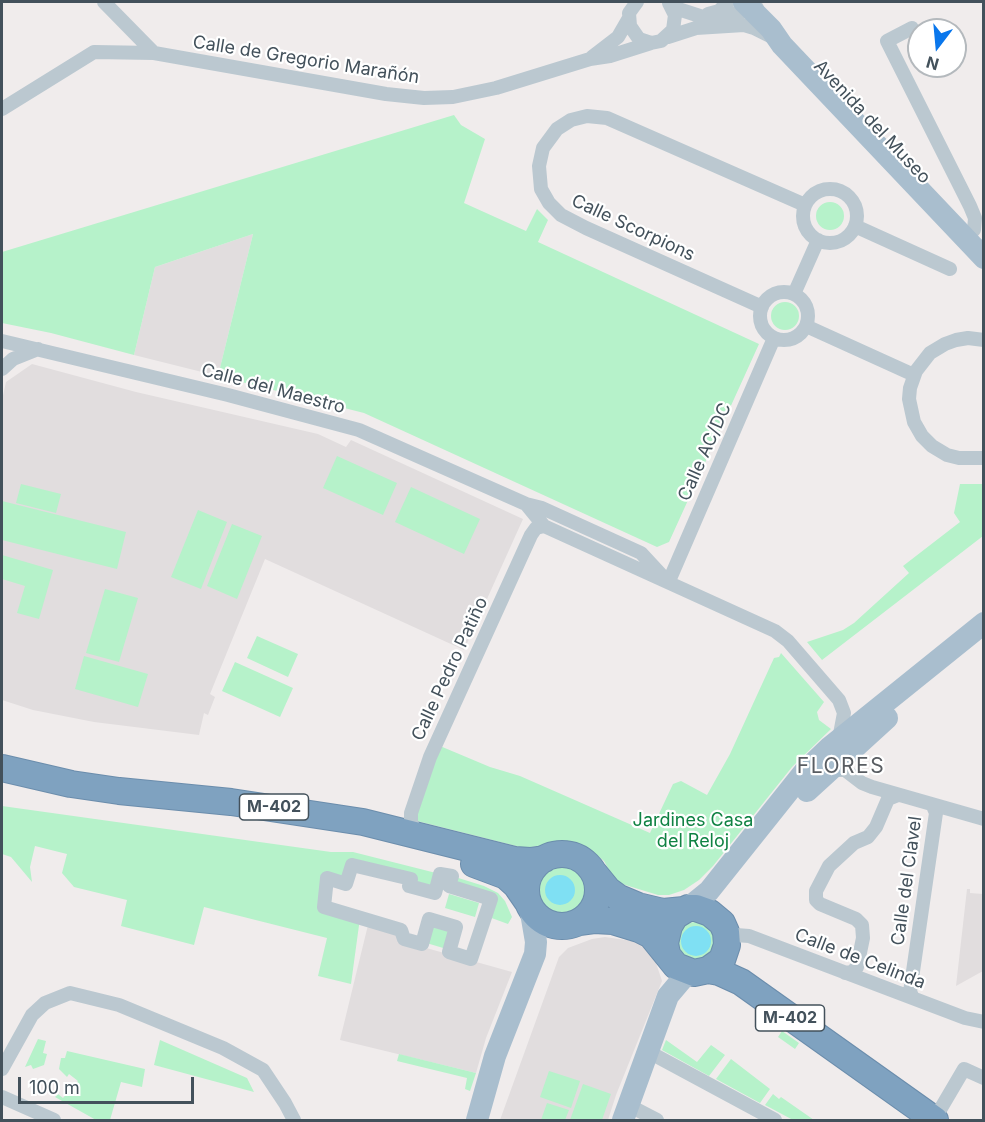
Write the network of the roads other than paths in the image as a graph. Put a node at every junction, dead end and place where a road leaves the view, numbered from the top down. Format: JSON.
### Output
{"nodes":[{"id":1,"x":104,"y":2,"type":"edge"},
{"id":2,"x":728,"y":2,"type":"edge"},
{"id":3,"x":670,"y":4,"type":"edge"},
{"id":4,"x":753,"y":4,"type":"edge"},
{"id":5,"x":632,"y":8,"type":"edge"},
{"id":6,"x":697,"y":15,"type":"junction"},
{"id":7,"x":907,"y":31,"type":"edge"},
{"id":8,"x":781,"y":35,"type":"junction"},
{"id":9,"x":668,"y":37,"type":"junction"},
{"id":10,"x":651,"y":43,"type":"junction"},
{"id":11,"x":154,"y":53,"type":"junction"},
{"id":12,"x":590,"y":59,"type":"junction"},
{"id":13,"x":2,"y":109,"type":"edge"},
{"id":14,"x":805,"y":205,"type":"junction"},
{"id":15,"x":855,"y":226,"type":"junction"},
{"id":16,"x":979,"y":235,"type":"edge"},
{"id":17,"x":818,"y":240,"type":"junction"},
{"id":18,"x":984,"y":258,"type":"edge"},
{"id":19,"x":950,"y":269,"type":"dead end"},
{"id":20,"x":794,"y":294,"type":"junction"},
{"id":21,"x":762,"y":307,"type":"junction"},
{"id":22,"x":806,"y":326,"type":"junction"},
{"id":23,"x":774,"y":338,"type":"junction"},
{"id":24,"x":984,"y":340,"type":"edge"},
{"id":25,"x":2,"y":341,"type":"edge"},
{"id":26,"x":19,"y":344,"type":"junction"},
{"id":27,"x":39,"y":349,"type":"junction"},
{"id":28,"x":2,"y":352,"type":"edge"},
{"id":29,"x":2,"y":369,"type":"edge"},
{"id":30,"x":914,"y":375,"type":"junction"},
{"id":31,"x":984,"y":458,"type":"edge"},
{"id":32,"x":526,"y":504,"type":"junction"},
{"id":33,"x":544,"y":526,"type":"junction"},
{"id":34,"x":667,"y":581,"type":"junction"},
{"id":35,"x":984,"y":623,"type":"edge"},
{"id":36,"x":984,"y":640,"type":"edge"},
{"id":37,"x":843,"y":707,"type":"junction"},
{"id":38,"x":872,"y":712,"type":"junction"},
{"id":39,"x":839,"y":739,"type":"junction"},
{"id":40,"x":2,"y":768,"type":"edge"},
{"id":41,"x":829,"y":770,"type":"junction"},
{"id":42,"x":2,"y":785,"type":"edge"},
{"id":43,"x":898,"y":795,"type":"junction"},
{"id":44,"x":932,"y":804,"type":"junction"},
{"id":45,"x":984,"y":819,"type":"edge"},
{"id":46,"x":421,"y":835,"type":"junction"},
{"id":47,"x":544,"y":859,"type":"junction"},
{"id":48,"x":595,"y":874,"type":"junction"},
{"id":49,"x":529,"y":904,"type":"junction"},
{"id":50,"x":324,"y":907,"type":"joint"},
{"id":51,"x":686,"y":909,"type":"junction"},
{"id":52,"x":579,"y":922,"type":"junction"},
{"id":53,"x":725,"y":939,"type":"junction"},
{"id":54,"x":667,"y":954,"type":"junction"},
{"id":55,"x":701,"y":971,"type":"junction"},
{"id":56,"x":845,"y":972,"type":"junction"},
{"id":57,"x":741,"y":982,"type":"junction"},
{"id":58,"x":913,"y":998,"type":"junction"},
{"id":59,"x":984,"y":1022,"type":"edge"},
{"id":60,"x":647,"y":1051,"type":"junction"},
{"id":61,"x":2,"y":1069,"type":"edge"},
{"id":62,"x":984,"y":1078,"type":"edge"},
{"id":63,"x":2,"y":1097,"type":"edge"},
{"id":64,"x":626,"y":1113,"type":"edge"},
{"id":65,"x":30,"y":1115,"type":"edge"},
{"id":66,"x":54,"y":1120,"type":"edge"},
{"id":67,"x":294,"y":1120,"type":"edge"},
{"id":68,"x":477,"y":1120,"type":"edge"},
{"id":69,"x":657,"y":1120,"type":"edge"},
{"id":70,"x":775,"y":1120,"type":"edge"},
{"id":71,"x":934,"y":1120,"type":"edge"}],
"edges":[{"from":1,"to":11,"type":"street"},
{"from":2,"to":6,"type":"street"},
{"from":3,"to":6,"type":"street"},
{"from":3,"to":9,"type":"street"},
{"from":4,"to":6,"type":"street"},
{"from":4,"to":8,"type":"main road","name":"Avenida del Museo"},
{"from":5,"to":10,"type":"street"},
{"from":5,"to":12,"type":"street"},
{"from":7,"to":16,"type":"street"},
{"from":8,"to":9,"type":"street","name":"Calle de Gregorio Marañón"},
{"from":8,"to":16,"type":"main road","name":"Avenida del Museo"},
{"from":8,"to":18,"type":"main road","name":"Avenida del Museo"},
{"from":9,"to":10,"type":"street","name":"Calle de Gregorio Marañón"},
{"from":10,"to":12,"type":"street","name":"Calle de Gregorio Marañón"},
{"from":11,"to":12,"type":"street","name":"Calle de Gregorio Marañón"},
{"from":11,"to":13,"type":"street","name":"Calle de Gregorio Marañón"},
{"from":14,"to":15,"type":"street"},
{"from":14,"to":17,"type":"street"},
{"from":14,"to":21,"type":"street","name":"Calle Scorpions"},
{"from":15,"to":17,"type":"street"},
{"from":15,"to":19,"type":"street"},
{"from":17,"to":20,"type":"street"},
{"from":20,"to":21,"type":"street"},
{"from":20,"to":22,"type":"street"},
{"from":21,"to":23,"type":"street"},
{"from":22,"to":23,"type":"street"},
{"from":22,"to":30,"type":"street"},
{"from":23,"to":34,"type":"street","name":"Calle AC/DC"},
{"from":24,"to":30,"type":"street"},
{"from":25,"to":26,"type":"street","name":"Calle del Maestro"},
{"from":26,"to":27,"type":"street","name":"Calle del Maestro"},
{"from":26,"to":28,"type":"street"},
{"from":27,"to":29,"type":"street"},
{"from":27,"to":32,"type":"street","name":"Calle del Maestro"},
{"from":30,"to":31,"type":"street"},
{"from":32,"to":33,"type":"street","name":"Calle del Maestro"},
{"from":32,"to":34,"type":"street","name":"Calle del Maestro"},
{"from":33,"to":34,"type":"street","name":"Calle del Maestro"},
{"from":33,"to":46,"type":"street","name":"Calle Pedro Patiño"},
{"from":34,"to":37,"type":"street","name":"Calle del Maestro"},
{"from":35,"to":38,"type":"main road"},
{"from":36,"to":41,"type":"main road"},
{"from":37,"to":38,"type":"street"},
{"from":37,"to":39,"type":"street"},
{"from":38,"to":39,"type":"main road"},
{"from":39,"to":51,"type":"main road"},
{"from":40,"to":46,"type":"highway","number":"M-402"},
{"from":41,"to":43,"type":"street"},
{"from":41,"to":53,"type":"main road"},
{"from":42,"to":49,"type":"highway","number":"M-402"},
{"from":43,"to":44,"type":"street"},
{"from":43,"to":56,"type":"street"},
{"from":44,"to":45,"type":"street"},
{"from":44,"to":58,"type":"street","name":"Calle del Clavel"},
{"from":46,"to":47,"type":"highway","number":"M-402"},
{"from":47,"to":48,"type":"highway","number":"M-402"},
{"from":47,"to":49,"type":"highway"},
{"from":48,"to":51,"type":"highway","number":"M-402"},
{"from":48,"to":52,"type":"highway"},
{"from":49,"to":52,"type":"highway","number":"M-402"},
{"from":49,"to":68,"type":"main road"},
{"from":50,"to":50,"type":"street"},
{"from":51,"to":53,"type":"highway"},
{"from":51,"to":54,"type":"highway"},
{"from":52,"to":54,"type":"highway","number":"M-402"},
{"from":53,"to":55,"type":"highway"},
{"from":53,"to":56,"type":"street","name":"Calle de Celinda"},
{"from":53,"to":57,"type":"highway"},
{"from":54,"to":55,"type":"highway"},
{"from":55,"to":57,"type":"highway"},
{"from":55,"to":60,"type":"main road"},
{"from":56,"to":58,"type":"street","name":"Calle de Celinda"},
{"from":57,"to":71,"type":"highway","number":"M-402"},
{"from":58,"to":59,"type":"street","name":"Calle de Celinda"},
{"from":60,"to":64,"type":"main road"},
{"from":60,"to":70,"type":"street"},
{"from":61,"to":67,"type":"street"},
{"from":62,"to":71,"type":"street"},
{"from":63,"to":65,"type":"street"},
{"from":64,"to":69,"type":"street"},
{"from":65,"to":66,"type":"street"}]}
